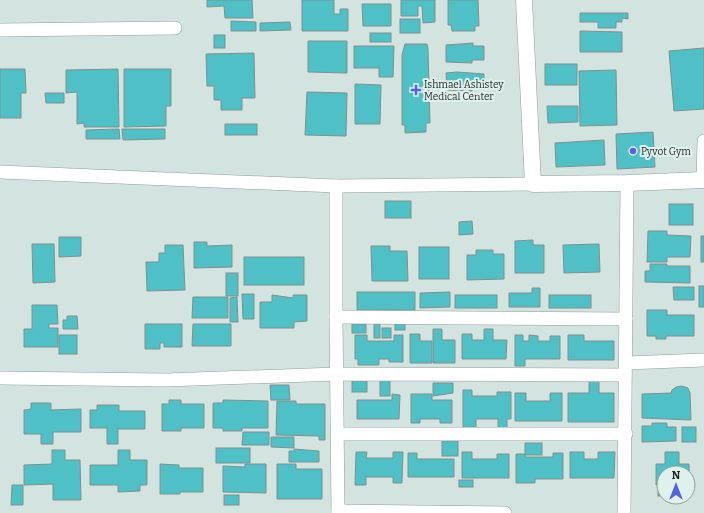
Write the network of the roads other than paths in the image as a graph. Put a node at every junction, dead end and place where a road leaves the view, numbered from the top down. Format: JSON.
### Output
{"nodes":[{"id":1,"x":524,"y":0,"type":"edge"},
{"id":2,"x":175,"y":28,"type":"dead end"},
{"id":3,"x":0,"y":30,"type":"edge"},
{"id":4,"x":704,"y":141,"type":"edge"},
{"id":5,"x":0,"y":172,"type":"edge"},
{"id":6,"x":703,"y":180,"type":"edge"},
{"id":7,"x":533,"y":184,"type":"junction"},
{"id":8,"x":627,"y":184,"type":"junction"},
{"id":9,"x":336,"y":186,"type":"junction"},
{"id":10,"x":336,"y":317,"type":"junction"},
{"id":11,"x":626,"y":318,"type":"junction"},
{"id":12,"x":704,"y":360,"type":"edge"},
{"id":13,"x":625,"y":369,"type":"junction"},
{"id":14,"x":336,"y":374,"type":"junction"},
{"id":15,"x":0,"y":378,"type":"edge"},
{"id":16,"x":338,"y":434,"type":"junction"},
{"id":17,"x":626,"y":434,"type":"junction"},
{"id":18,"x":338,"y":512,"type":"edge"},
{"id":19,"x":505,"y":513,"type":"edge"},
{"id":20,"x":624,"y":513,"type":"edge"}],
"edges":[{"from":1,"to":7,"type":"street"},
{"from":2,"to":3,"type":"street"},
{"from":4,"to":6,"type":"street"},
{"from":5,"to":9,"type":"street"},
{"from":6,"to":8,"type":"street"},
{"from":7,"to":8,"type":"street"},
{"from":7,"to":9,"type":"street"},
{"from":8,"to":11,"type":"street"},
{"from":9,"to":10,"type":"street"},
{"from":10,"to":11,"type":"street"},
{"from":10,"to":14,"type":"street"},
{"from":11,"to":13,"type":"street"},
{"from":12,"to":13,"type":"street"},
{"from":13,"to":14,"type":"street"},
{"from":13,"to":17,"type":"street"},
{"from":14,"to":15,"type":"street"},
{"from":14,"to":16,"type":"street"},
{"from":16,"to":17,"type":"street"},
{"from":16,"to":18,"type":"street"},
{"from":17,"to":20,"type":"street"},
{"from":18,"to":19,"type":"street"}]}
